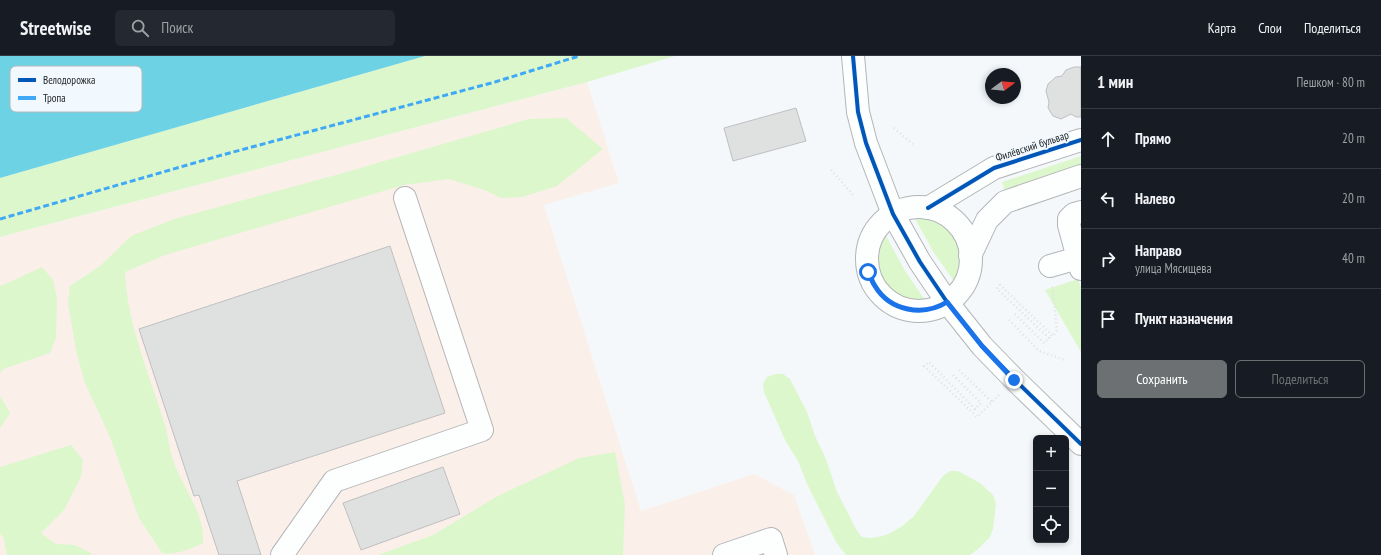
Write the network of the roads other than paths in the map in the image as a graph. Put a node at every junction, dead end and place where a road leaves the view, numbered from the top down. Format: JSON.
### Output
{"nodes":[{"id":1,"x":853,"y":56,"type":"edge"},
{"id":2,"x":1081,"y":140,"type":"edge"},
{"id":3,"x":1081,"y":176,"type":"edge"},
{"id":4,"x":405,"y":198,"type":"dead end"},
{"id":5,"x":928,"y":208,"type":"junction"},
{"id":6,"x":1081,"y":212,"type":"edge"},
{"id":7,"x":893,"y":214,"type":"junction"},
{"id":8,"x":970,"y":256,"type":"junction"},
{"id":9,"x":1080,"y":261,"type":"edge"},
{"id":10,"x":1050,"y":266,"type":"road end"},
{"id":11,"x":947,"y":302,"type":"junction"},
{"id":12,"x":1081,"y":444,"type":"edge"},
{"id":13,"x":282,"y":555,"type":"edge"},
{"id":14,"x":724,"y":555,"type":"edge"},
{"id":15,"x":776,"y":555,"type":"edge"}],
"edges":[{"from":1,"to":7,"type":"street"},
{"from":2,"to":5,"type":"street","name":"Филёвский бульвар"},
{"from":3,"to":8,"type":"street"},
{"from":4,"to":13,"type":"street"},
{"from":5,"to":7,"type":"street"},
{"from":5,"to":8,"type":"street"},
{"from":6,"to":9,"type":"street"},
{"from":7,"to":11,"type":"street"},
{"from":7,"to":11,"type":"street"},
{"from":8,"to":11,"type":"street"},
{"from":9,"to":10,"type":"street"},
{"from":11,"to":12,"type":"street"},
{"from":14,"to":15,"type":"street"}]}
